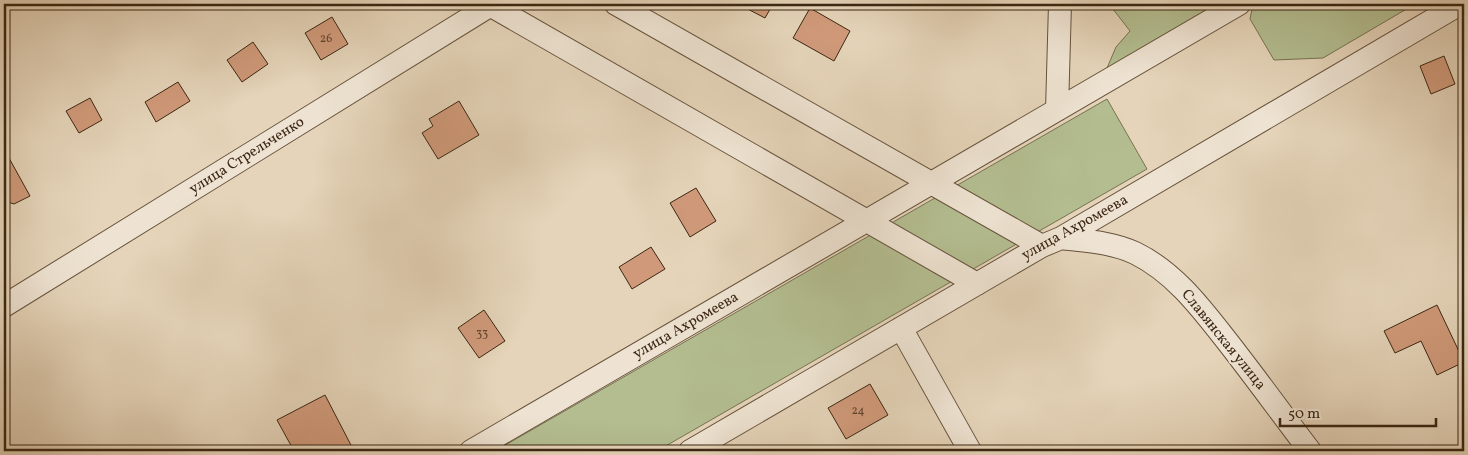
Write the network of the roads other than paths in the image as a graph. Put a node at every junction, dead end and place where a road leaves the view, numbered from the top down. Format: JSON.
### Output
{"nodes":[{"id":1,"x":616,"y":4,"type":"edge"},
{"id":2,"x":1060,"y":4,"type":"edge"},
{"id":3,"x":1239,"y":4,"type":"edge"},
{"id":4,"x":1460,"y":4,"type":"edge"},
{"id":5,"x":489,"y":5,"type":"edge"},
{"id":6,"x":1057,"y":110,"type":"junction"},
{"id":7,"x":931,"y":183,"type":"junction"},
{"id":8,"x":867,"y":220,"type":"junction"},
{"id":9,"x":1051,"y":242,"type":"junction"},
{"id":10,"x":977,"y":284,"type":"junction"},
{"id":11,"x":4,"y":306,"type":"edge"},
{"id":12,"x":901,"y":328,"type":"junction"},
{"id":13,"x":471,"y":451,"type":"edge"},
{"id":14,"x":690,"y":451,"type":"edge"},
{"id":15,"x":970,"y":451,"type":"edge"},
{"id":16,"x":1310,"y":451,"type":"edge"}],
"edges":[{"from":1,"to":7,"type":"street"},
{"from":2,"to":6,"type":"street"},
{"from":3,"to":6,"type":"street","name":"улица Ахромеева"},
{"from":4,"to":9,"type":"street","name":"улица Ахромеева"},
{"from":5,"to":8,"type":"street"},
{"from":5,"to":11,"type":"street","name":"улица Стрельченко"},
{"from":6,"to":7,"type":"street","name":"улица Ахромеева"},
{"from":7,"to":8,"type":"street","name":"улица Ахромеева"},
{"from":7,"to":9,"type":"street"},
{"from":8,"to":10,"type":"street"},
{"from":8,"to":13,"type":"street","name":"улица Ахромеева"},
{"from":9,"to":10,"type":"street","name":"улица Ахромеева"},
{"from":9,"to":16,"type":"street","name":"Славянская улица"},
{"from":10,"to":12,"type":"street","name":"улица Ахромеева"},
{"from":12,"to":14,"type":"street","name":"улица Ахромеева"},
{"from":12,"to":15,"type":"street"}]}
